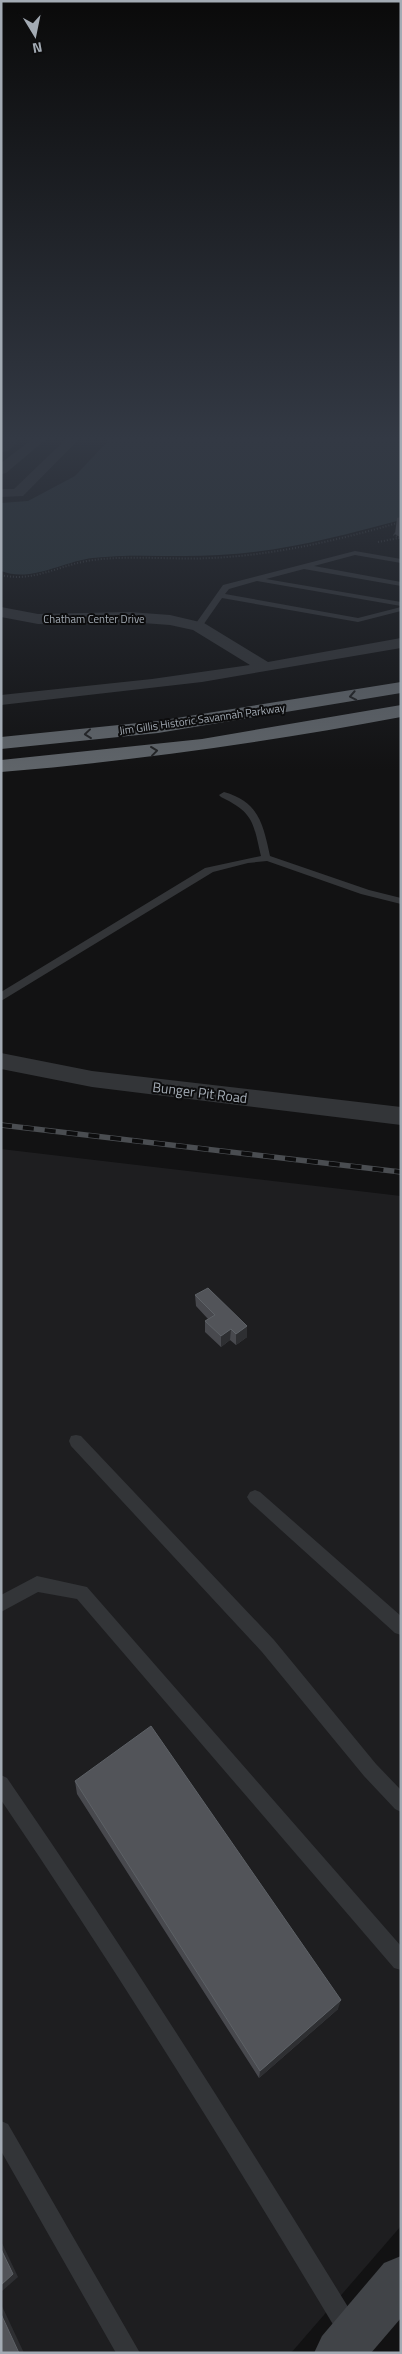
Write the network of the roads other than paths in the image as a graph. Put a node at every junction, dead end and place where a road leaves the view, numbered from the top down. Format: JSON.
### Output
{"nodes":[{"id":1,"x":401,"y":561,"type":"edge"},
{"id":2,"x":303,"y":567,"type":"junction"},
{"id":3,"x":255,"y":579,"type":"junction"},
{"id":4,"x":401,"y":584,"type":"edge"},
{"id":5,"x":220,"y":595,"type":"junction"},
{"id":6,"x":401,"y":604,"type":"edge"},
{"id":7,"x":401,"y":608,"type":"edge"},
{"id":8,"x":1,"y":612,"type":"edge"},
{"id":9,"x":198,"y":626,"type":"junction"},
{"id":10,"x":401,"y":643,"type":"edge"},
{"id":11,"x":264,"y":668,"type":"junction"},
{"id":12,"x":401,"y":687,"type":"edge"},
{"id":13,"x":1,"y":700,"type":"edge"},
{"id":14,"x":401,"y":711,"type":"edge"},
{"id":15,"x":1,"y":743,"type":"edge"},
{"id":16,"x":1,"y":766,"type":"edge"},
{"id":17,"x":224,"y":795,"type":"dead end"},
{"id":18,"x":266,"y":858,"type":"junction"},
{"id":19,"x":401,"y":901,"type":"edge"},
{"id":20,"x":1,"y":997,"type":"edge"},
{"id":21,"x":1,"y":1061,"type":"edge"},
{"id":22,"x":401,"y":1116,"type":"edge"},
{"id":23,"x":76,"y":1440,"type":"dead end"},
{"id":24,"x":255,"y":1497,"type":"dead end"},
{"id":25,"x":1,"y":1604,"type":"edge"},
{"id":26,"x":401,"y":1627,"type":"edge"},
{"id":27,"x":1,"y":1784,"type":"edge"},
{"id":28,"x":401,"y":1802,"type":"edge"},
{"id":29,"x":401,"y":1960,"type":"edge"},
{"id":30,"x":1,"y":2131,"type":"edge"},
{"id":31,"x":401,"y":2280,"type":"edge"},
{"id":32,"x":346,"y":2345,"type":"edge"},
{"id":33,"x":129,"y":2353,"type":"edge"}],
"edges":[{"from":1,"to":2,"type":"lane"},
{"from":2,"to":3,"type":"lane"},
{"from":2,"to":4,"type":"lane"},
{"from":3,"to":5,"type":"lane"},
{"from":3,"to":6,"type":"lane"},
{"from":5,"to":7,"type":"lane"},
{"from":5,"to":9,"type":"lane"},
{"from":8,"to":9,"type":"street","name":"Chatham Center Drive"},
{"from":9,"to":11,"type":"street","name":"Chatham Center Drive"},
{"from":10,"to":11,"type":"street"},
{"from":11,"to":13,"type":"street"},
{"from":12,"to":15,"type":"highway","name":"Jim Gillis Historic Savannah Parkway","one_way":true},
{"from":16,"to":14,"type":"highway","name":"Jim Gillis Historic Savannah Parkway","one_way":true},
{"from":17,"to":18,"type":"lane"},
{"from":18,"to":19,"type":"lane"},
{"from":18,"to":20,"type":"lane"},
{"from":21,"to":22,"type":"street","name":"Bunger Pit Road"},
{"from":23,"to":28,"type":"lane"},
{"from":24,"to":26,"type":"lane"},
{"from":25,"to":29,"type":"lane"},
{"from":27,"to":32,"type":"lane"},
{"from":30,"to":33,"type":"lane"},
{"from":31,"to":32,"type":"street"}]}
